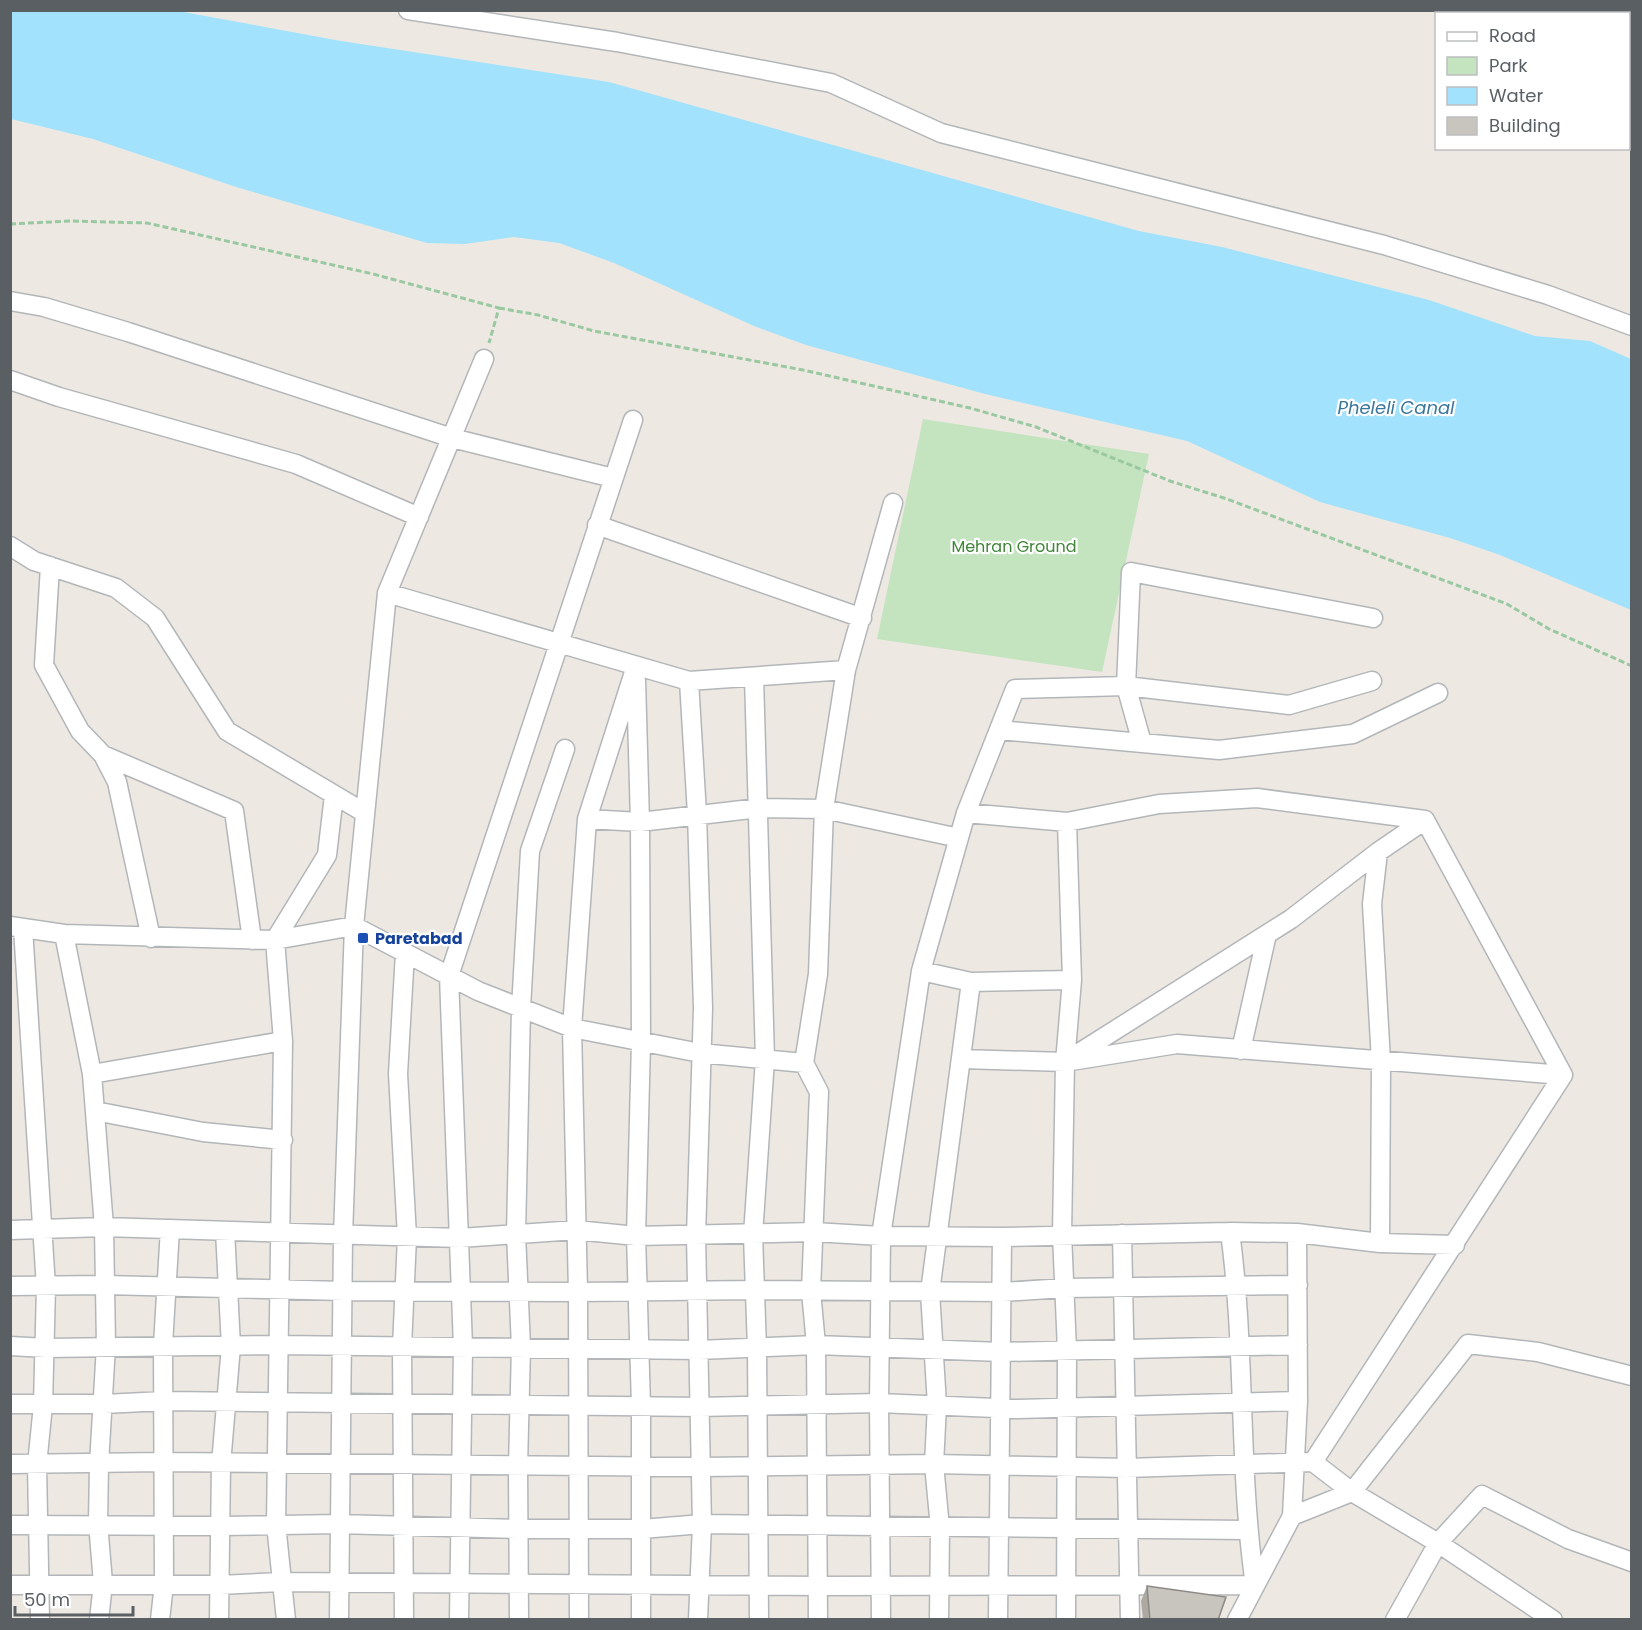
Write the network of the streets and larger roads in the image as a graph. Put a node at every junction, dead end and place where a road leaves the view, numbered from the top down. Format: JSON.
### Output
{"nodes":[{"id":1,"x":408,"y":10,"type":"edge"},
{"id":2,"x":10,"y":301,"type":"edge"},
{"id":3,"x":1632,"y":326,"type":"edge"},
{"id":4,"x":484,"y":358,"type":"road end"},
{"id":5,"x":10,"y":380,"type":"edge"},
{"id":6,"x":633,"y":420,"type":"dead end"},
{"id":7,"x":452,"y":438,"type":"junction"},
{"id":8,"x":614,"y":478,"type":"junction"},
{"id":9,"x":893,"y":503,"type":"dead end"},
{"id":10,"x":419,"y":517,"type":"junction"},
{"id":11,"x":597,"y":525,"type":"junction"},
{"id":12,"x":10,"y":546,"type":"edge"},
{"id":13,"x":50,"y":566,"type":"junction"},
{"id":14,"x":387,"y":593,"type":"junction"},
{"id":15,"x":862,"y":618,"type":"junction"},
{"id":16,"x":1373,"y":618,"type":"dead end"},
{"id":17,"x":558,"y":645,"type":"junction"},
{"id":18,"x":636,"y":666,"type":"junction"},
{"id":19,"x":846,"y":670,"type":"junction"},
{"id":20,"x":754,"y":676,"type":"junction"},
{"id":21,"x":688,"y":681,"type":"junction"},
{"id":22,"x":1372,"y":681,"type":"dead end"},
{"id":23,"x":1126,"y":686,"type":"junction"},
{"id":24,"x":1438,"y":693,"type":"dead end"},
{"id":25,"x":999,"y":730,"type":"junction"},
{"id":26,"x":1142,"y":743,"type":"junction"},
{"id":27,"x":565,"y":749,"type":"dead end"},
{"id":28,"x":103,"y":755,"type":"junction"},
{"id":29,"x":334,"y":795,"type":"junction"},
{"id":30,"x":759,"y":808,"type":"junction"},
{"id":31,"x":824,"y":809,"type":"junction"},
{"id":32,"x":365,"y":813,"type":"junction"},
{"id":33,"x":966,"y":813,"type":"junction"},
{"id":34,"x":697,"y":814,"type":"junction"},
{"id":35,"x":587,"y":819,"type":"junction"},
{"id":36,"x":1425,"y":820,"type":"junction"},
{"id":37,"x":640,"y":822,"type":"junction"},
{"id":38,"x":1066,"y":822,"type":"junction"},
{"id":39,"x":959,"y":838,"type":"junction"},
{"id":40,"x":1378,"y":852,"type":"junction"},
{"id":41,"x":354,"y":926,"type":"junction"},
{"id":42,"x":17,"y":927,"type":"edge"},
{"id":43,"x":64,"y":934,"type":"junction"},
{"id":44,"x":1267,"y":934,"type":"junction"},
{"id":45,"x":151,"y":938,"type":"junction"},
{"id":46,"x":252,"y":939,"type":"junction"},
{"id":47,"x":275,"y":940,"type":"junction"},
{"id":48,"x":405,"y":952,"type":"junction"},
{"id":49,"x":921,"y":970,"type":"junction"},
{"id":50,"x":449,"y":976,"type":"junction"},
{"id":51,"x":1072,"y":980,"type":"junction"},
{"id":52,"x":971,"y":982,"type":"junction"},
{"id":53,"x":521,"y":1008,"type":"junction"},
{"id":54,"x":572,"y":1028,"type":"junction"},
{"id":55,"x":283,"y":1041,"type":"junction"},
{"id":56,"x":641,"y":1042,"type":"junction"},
{"id":57,"x":1241,"y":1050,"type":"junction"},
{"id":58,"x":700,"y":1053,"type":"junction"},
{"id":59,"x":765,"y":1059,"type":"junction"},
{"id":60,"x":962,"y":1059,"type":"junction"},
{"id":61,"x":1381,"y":1061,"type":"junction"},
{"id":62,"x":1065,"y":1062,"type":"junction"},
{"id":63,"x":804,"y":1064,"type":"junction"},
{"id":64,"x":92,"y":1074,"type":"junction"},
{"id":65,"x":1563,"y":1076,"type":"junction"},
{"id":66,"x":95,"y":1111,"type":"junction"},
{"id":67,"x":283,"y":1140,"type":"junction"},
{"id":68,"x":104,"y":1227,"type":"junction"},
{"id":69,"x":41,"y":1229,"type":"junction"},
{"id":70,"x":170,"y":1229,"type":"junction"},
{"id":71,"x":10,"y":1230,"type":"edge"},
{"id":72,"x":576,"y":1230,"type":"junction"},
{"id":73,"x":225,"y":1231,"type":"junction"},
{"id":74,"x":282,"y":1232,"type":"junction"},
{"id":75,"x":814,"y":1232,"type":"junction"},
{"id":76,"x":1230,"y":1232,"type":"junction"},
{"id":77,"x":1297,"y":1233,"type":"junction"},
{"id":78,"x":516,"y":1234,"type":"junction"},
{"id":79,"x":1062,"y":1234,"type":"junction"},
{"id":80,"x":1122,"y":1234,"type":"junction"},
{"id":81,"x":753,"y":1235,"type":"junction"},
{"id":82,"x":936,"y":1235,"type":"junction"},
{"id":83,"x":343,"y":1236,"type":"junction"},
{"id":84,"x":636,"y":1236,"type":"junction"},
{"id":85,"x":696,"y":1236,"type":"junction"},
{"id":86,"x":881,"y":1236,"type":"junction"},
{"id":87,"x":407,"y":1237,"type":"junction"},
{"id":88,"x":1002,"y":1237,"type":"junction"},
{"id":89,"x":460,"y":1238,"type":"junction"},
{"id":90,"x":1380,"y":1243,"type":"junction"},
{"id":91,"x":1455,"y":1245,"type":"junction"},
{"id":92,"x":105,"y":1285,"type":"junction"},
{"id":93,"x":1298,"y":1285,"type":"junction"},
{"id":94,"x":10,"y":1286,"type":"edge"},
{"id":95,"x":167,"y":1286,"type":"junction"},
{"id":96,"x":1238,"y":1286,"type":"junction"},
{"id":97,"x":46,"y":1287,"type":"junction"},
{"id":98,"x":227,"y":1288,"type":"junction"},
{"id":99,"x":1064,"y":1288,"type":"junction"},
{"id":100,"x":281,"y":1289,"type":"junction"},
{"id":101,"x":1122,"y":1289,"type":"junction"},
{"id":102,"x":405,"y":1290,"type":"junction"},
{"id":103,"x":460,"y":1290,"type":"junction"},
{"id":104,"x":519,"y":1290,"type":"junction"},
{"id":105,"x":754,"y":1290,"type":"junction"},
{"id":106,"x":344,"y":1291,"type":"junction"},
{"id":107,"x":697,"y":1291,"type":"junction"},
{"id":108,"x":811,"y":1291,"type":"junction"},
{"id":109,"x":578,"y":1292,"type":"junction"},
{"id":110,"x":638,"y":1292,"type":"junction"},
{"id":111,"x":879,"y":1292,"type":"junction"},
{"id":112,"x":930,"y":1292,"type":"junction"},
{"id":113,"x":1003,"y":1292,"type":"junction"},
{"id":114,"x":163,"y":1345,"type":"junction"},
{"id":115,"x":280,"y":1345,"type":"junction"},
{"id":116,"x":816,"y":1345,"type":"junction"},
{"id":117,"x":1298,"y":1345,"type":"junction"},
{"id":118,"x":10,"y":1346,"type":"edge"},
{"id":119,"x":231,"y":1346,"type":"junction"},
{"id":120,"x":341,"y":1346,"type":"junction"},
{"id":121,"x":879,"y":1346,"type":"junction"},
{"id":122,"x":106,"y":1347,"type":"junction"},
{"id":123,"x":402,"y":1347,"type":"junction"},
{"id":124,"x":463,"y":1347,"type":"junction"},
{"id":125,"x":521,"y":1347,"type":"junction"},
{"id":126,"x":933,"y":1347,"type":"junction"},
{"id":127,"x":1241,"y":1347,"type":"junction"},
{"id":128,"x":46,"y":1348,"type":"junction"},
{"id":129,"x":757,"y":1349,"type":"junction"},
{"id":130,"x":1124,"y":1349,"type":"junction"},
{"id":131,"x":578,"y":1350,"type":"junction"},
{"id":132,"x":640,"y":1350,"type":"junction"},
{"id":133,"x":699,"y":1350,"type":"junction"},
{"id":134,"x":1067,"y":1350,"type":"junction"},
{"id":135,"x":1001,"y":1352,"type":"junction"},
{"id":136,"x":1632,"y":1376,"type":"edge"},
{"id":137,"x":164,"y":1401,"type":"junction"},
{"id":138,"x":1298,"y":1401,"type":"junction"},
{"id":139,"x":226,"y":1402,"type":"junction"},
{"id":140,"x":280,"y":1403,"type":"junction"},
{"id":141,"x":404,"y":1403,"type":"junction"},
{"id":142,"x":462,"y":1403,"type":"junction"},
{"id":143,"x":879,"y":1403,"type":"junction"},
{"id":144,"x":10,"y":1404,"type":"edge"},
{"id":145,"x":104,"y":1404,"type":"junction"},
{"id":146,"x":343,"y":1404,"type":"junction"},
{"id":147,"x":519,"y":1404,"type":"junction"},
{"id":148,"x":1242,"y":1404,"type":"junction"},
{"id":149,"x":44,"y":1405,"type":"junction"},
{"id":150,"x":814,"y":1405,"type":"junction"},
{"id":151,"x":937,"y":1405,"type":"junction"},
{"id":152,"x":577,"y":1406,"type":"junction"},
{"id":153,"x":641,"y":1406,"type":"junction"},
{"id":154,"x":756,"y":1406,"type":"junction"},
{"id":155,"x":1065,"y":1406,"type":"junction"},
{"id":156,"x":1124,"y":1406,"type":"junction"},
{"id":157,"x":700,"y":1407,"type":"junction"},
{"id":158,"x":998,"y":1408,"type":"junction"},
{"id":159,"x":1305,"y":1461,"type":"junction"},
{"id":160,"x":162,"y":1462,"type":"junction"},
{"id":161,"x":10,"y":1464,"type":"edge"},
{"id":162,"x":99,"y":1464,"type":"junction"},
{"id":163,"x":221,"y":1464,"type":"junction"},
{"id":164,"x":277,"y":1464,"type":"junction"},
{"id":165,"x":341,"y":1464,"type":"junction"},
{"id":166,"x":402,"y":1464,"type":"junction"},
{"id":167,"x":816,"y":1464,"type":"junction"},
{"id":168,"x":934,"y":1464,"type":"junction"},
{"id":169,"x":1244,"y":1464,"type":"junction"},
{"id":170,"x":37,"y":1465,"type":"junction"},
{"id":171,"x":578,"y":1465,"type":"junction"},
{"id":172,"x":460,"y":1466,"type":"junction"},
{"id":173,"x":518,"y":1466,"type":"junction"},
{"id":174,"x":639,"y":1466,"type":"junction"},
{"id":175,"x":758,"y":1466,"type":"junction"},
{"id":176,"x":880,"y":1466,"type":"junction"},
{"id":177,"x":1002,"y":1466,"type":"junction"},
{"id":178,"x":702,"y":1467,"type":"junction"},
{"id":179,"x":1067,"y":1467,"type":"junction"},
{"id":180,"x":1127,"y":1468,"type":"junction"},
{"id":181,"x":1352,"y":1492,"type":"junction"},
{"id":182,"x":1292,"y":1516,"type":"junction"},
{"id":183,"x":98,"y":1524,"type":"junction"},
{"id":184,"x":163,"y":1524,"type":"junction"},
{"id":185,"x":276,"y":1524,"type":"junction"},
{"id":186,"x":338,"y":1524,"type":"junction"},
{"id":187,"x":702,"y":1524,"type":"junction"},
{"id":188,"x":10,"y":1525,"type":"edge"},
{"id":189,"x":38,"y":1526,"type":"junction"},
{"id":190,"x":221,"y":1526,"type":"junction"},
{"id":191,"x":405,"y":1526,"type":"junction"},
{"id":192,"x":817,"y":1526,"type":"junction"},
{"id":193,"x":460,"y":1527,"type":"junction"},
{"id":194,"x":579,"y":1527,"type":"junction"},
{"id":195,"x":756,"y":1527,"type":"junction"},
{"id":196,"x":999,"y":1527,"type":"junction"},
{"id":197,"x":880,"y":1528,"type":"junction"},
{"id":198,"x":940,"y":1528,"type":"junction"},
{"id":199,"x":1130,"y":1528,"type":"junction"},
{"id":200,"x":518,"y":1529,"type":"junction"},
{"id":201,"x":642,"y":1529,"type":"junction"},
{"id":202,"x":1068,"y":1529,"type":"junction"},
{"id":203,"x":1247,"y":1530,"type":"junction"},
{"id":204,"x":1438,"y":1543,"type":"junction"},
{"id":205,"x":1632,"y":1562,"type":"edge"},
{"id":206,"x":282,"y":1582,"type":"junction"},
{"id":207,"x":459,"y":1582,"type":"junction"},
{"id":208,"x":39,"y":1583,"type":"junction"},
{"id":209,"x":103,"y":1583,"type":"junction"},
{"id":210,"x":403,"y":1583,"type":"junction"},
{"id":211,"x":579,"y":1583,"type":"junction"},
{"id":212,"x":164,"y":1584,"type":"junction"},
{"id":213,"x":339,"y":1584,"type":"junction"},
{"id":214,"x":879,"y":1584,"type":"junction"},
{"id":215,"x":940,"y":1584,"type":"junction"},
{"id":216,"x":1000,"y":1584,"type":"junction"},
{"id":217,"x":10,"y":1585,"type":"edge"},
{"id":218,"x":220,"y":1585,"type":"junction"},
{"id":219,"x":519,"y":1585,"type":"junction"},
{"id":220,"x":640,"y":1585,"type":"junction"},
{"id":221,"x":697,"y":1585,"type":"junction"},
{"id":222,"x":759,"y":1585,"type":"junction"},
{"id":223,"x":1066,"y":1585,"type":"junction"},
{"id":224,"x":1255,"y":1585,"type":"junction"},
{"id":225,"x":818,"y":1586,"type":"junction"},
{"id":226,"x":1130,"y":1587,"type":"junction"},
{"id":227,"x":40,"y":1620,"type":"edge"},
{"id":228,"x":99,"y":1620,"type":"edge"},
{"id":229,"x":160,"y":1620,"type":"edge"},
{"id":230,"x":219,"y":1620,"type":"edge"},
{"id":231,"x":286,"y":1620,"type":"edge"},
{"id":232,"x":339,"y":1620,"type":"edge"},
{"id":233,"x":404,"y":1620,"type":"edge"},
{"id":234,"x":459,"y":1620,"type":"edge"},
{"id":235,"x":519,"y":1620,"type":"edge"},
{"id":236,"x":579,"y":1620,"type":"edge"},
{"id":237,"x":641,"y":1620,"type":"edge"},
{"id":238,"x":698,"y":1620,"type":"edge"},
{"id":239,"x":759,"y":1620,"type":"edge"},
{"id":240,"x":818,"y":1620,"type":"edge"},
{"id":241,"x":881,"y":1620,"type":"edge"},
{"id":242,"x":939,"y":1620,"type":"edge"},
{"id":243,"x":998,"y":1620,"type":"edge"},
{"id":244,"x":1066,"y":1620,"type":"edge"},
{"id":245,"x":1130,"y":1620,"type":"edge"},
{"id":246,"x":1237,"y":1620,"type":"edge"},
{"id":247,"x":1395,"y":1620,"type":"edge"},
{"id":248,"x":1553,"y":1620,"type":"edge"}],
"edges":[{"from":1,"to":3,"type":"street"},
{"from":2,"to":7,"type":"street"},
{"from":4,"to":7,"type":"street"},
{"from":5,"to":10,"type":"street"},
{"from":6,"to":8,"type":"street"},
{"from":7,"to":8,"type":"street"},
{"from":7,"to":10,"type":"street"},
{"from":8,"to":11,"type":"street"},
{"from":9,"to":15,"type":"street"},
{"from":10,"to":14,"type":"street"},
{"from":11,"to":15,"type":"street"},
{"from":11,"to":17,"type":"street"},
{"from":12,"to":13,"type":"street"},
{"from":13,"to":28,"type":"street"},
{"from":13,"to":29,"type":"street"},
{"from":14,"to":17,"type":"street"},
{"from":14,"to":32,"type":"street"},
{"from":15,"to":19,"type":"street"},
{"from":16,"to":23,"type":"street"},
{"from":17,"to":18,"type":"street"},
{"from":17,"to":50,"type":"street"},
{"from":18,"to":21,"type":"street"},
{"from":18,"to":35,"type":"street"},
{"from":18,"to":37,"type":"street"},
{"from":19,"to":20,"type":"street"},
{"from":19,"to":31,"type":"street"},
{"from":20,"to":21,"type":"street"},
{"from":20,"to":30,"type":"street"},
{"from":21,"to":34,"type":"street"},
{"from":22,"to":23,"type":"street"},
{"from":23,"to":25,"type":"street"},
{"from":23,"to":26,"type":"street"},
{"from":24,"to":26,"type":"street"},
{"from":25,"to":26,"type":"street"},
{"from":25,"to":33,"type":"street"},
{"from":27,"to":53,"type":"street"},
{"from":28,"to":45,"type":"street"},
{"from":28,"to":46,"type":"street"},
{"from":29,"to":32,"type":"street"},
{"from":29,"to":47,"type":"street"},
{"from":30,"to":31,"type":"street"},
{"from":30,"to":34,"type":"street"},
{"from":30,"to":59,"type":"street"},
{"from":31,"to":39,"type":"street"},
{"from":31,"to":63,"type":"street"},
{"from":32,"to":41,"type":"street"},
{"from":33,"to":38,"type":"street"},
{"from":33,"to":39,"type":"street"},
{"from":34,"to":37,"type":"street"},
{"from":34,"to":58,"type":"street"},
{"from":35,"to":37,"type":"street"},
{"from":35,"to":54,"type":"street"},
{"from":36,"to":38,"type":"street"},
{"from":36,"to":40,"type":"street"},
{"from":36,"to":65,"type":"street"},
{"from":37,"to":56,"type":"street"},
{"from":38,"to":51,"type":"street"},
{"from":39,"to":49,"type":"street"},
{"from":40,"to":44,"type":"street"},
{"from":40,"to":61,"type":"street"},
{"from":41,"to":47,"type":"street"},
{"from":41,"to":48,"type":"street"},
{"from":41,"to":83,"type":"street"},
{"from":42,"to":43,"type":"street"},
{"from":42,"to":69,"type":"street"},
{"from":43,"to":45,"type":"street"},
{"from":43,"to":64,"type":"street"},
{"from":44,"to":57,"type":"street"},
{"from":44,"to":62,"type":"street"},
{"from":45,"to":46,"type":"street"},
{"from":46,"to":47,"type":"street"},
{"from":47,"to":55,"type":"street"},
{"from":48,"to":50,"type":"street"},
{"from":48,"to":87,"type":"street"},
{"from":49,"to":52,"type":"street"},
{"from":49,"to":86,"type":"street"},
{"from":50,"to":53,"type":"street"},
{"from":50,"to":89,"type":"street"},
{"from":51,"to":52,"type":"street"},
{"from":51,"to":62,"type":"street"},
{"from":52,"to":60,"type":"street"},
{"from":53,"to":54,"type":"street"},
{"from":53,"to":78,"type":"street"},
{"from":54,"to":56,"type":"street"},
{"from":54,"to":72,"type":"street"},
{"from":55,"to":64,"type":"street"},
{"from":55,"to":67,"type":"street"},
{"from":56,"to":58,"type":"street"},
{"from":56,"to":84,"type":"street"},
{"from":57,"to":61,"type":"street"},
{"from":57,"to":62,"type":"street"},
{"from":58,"to":59,"type":"street"},
{"from":58,"to":85,"type":"street"},
{"from":59,"to":63,"type":"street"},
{"from":59,"to":81,"type":"street"},
{"from":60,"to":62,"type":"street"},
{"from":60,"to":82,"type":"street"},
{"from":61,"to":65,"type":"street"},
{"from":61,"to":90,"type":"street"},
{"from":62,"to":79,"type":"street"},
{"from":63,"to":75,"type":"street"},
{"from":64,"to":66,"type":"street"},
{"from":65,"to":91,"type":"street"},
{"from":66,"to":67,"type":"street"},
{"from":66,"to":68,"type":"street"},
{"from":67,"to":74,"type":"street"},
{"from":68,"to":69,"type":"street"},
{"from":68,"to":70,"type":"street"},
{"from":68,"to":92,"type":"street"},
{"from":69,"to":71,"type":"street"},
{"from":69,"to":97,"type":"street"},
{"from":70,"to":73,"type":"street"},
{"from":70,"to":95,"type":"street"},
{"from":72,"to":78,"type":"street"},
{"from":72,"to":84,"type":"street"},
{"from":72,"to":109,"type":"street"},
{"from":73,"to":74,"type":"street"},
{"from":73,"to":98,"type":"street"},
{"from":74,"to":83,"type":"street"},
{"from":74,"to":100,"type":"street"},
{"from":75,"to":81,"type":"street"},
{"from":75,"to":86,"type":"street"},
{"from":75,"to":108,"type":"street"},
{"from":76,"to":77,"type":"street"},
{"from":76,"to":80,"type":"street"},
{"from":76,"to":96,"type":"street"},
{"from":77,"to":90,"type":"street"},
{"from":77,"to":93,"type":"street"},
{"from":78,"to":89,"type":"street"},
{"from":78,"to":104,"type":"street"},
{"from":79,"to":80,"type":"street"},
{"from":79,"to":88,"type":"street"},
{"from":79,"to":99,"type":"street"},
{"from":80,"to":101,"type":"street"},
{"from":81,"to":85,"type":"street"},
{"from":81,"to":105,"type":"street"},
{"from":82,"to":86,"type":"street"},
{"from":82,"to":88,"type":"street"},
{"from":82,"to":112,"type":"street"},
{"from":83,"to":87,"type":"street"},
{"from":83,"to":106,"type":"street"},
{"from":84,"to":85,"type":"street"},
{"from":84,"to":110,"type":"street"},
{"from":85,"to":107,"type":"street"},
{"from":86,"to":111,"type":"street"},
{"from":87,"to":89,"type":"street"},
{"from":87,"to":102,"type":"street"},
{"from":88,"to":113,"type":"street"},
{"from":89,"to":103,"type":"street"},
{"from":90,"to":91,"type":"street"},
{"from":91,"to":159,"type":"street"},
{"from":92,"to":95,"type":"street"},
{"from":92,"to":97,"type":"street"},
{"from":92,"to":122,"type":"street"},
{"from":93,"to":96,"type":"street"},
{"from":93,"to":117,"type":"street"},
{"from":94,"to":97,"type":"street"},
{"from":95,"to":98,"type":"street"},
{"from":95,"to":114,"type":"street"},
{"from":96,"to":101,"type":"street"},
{"from":96,"to":127,"type":"street"},
{"from":97,"to":128,"type":"street"},
{"from":98,"to":100,"type":"street"},
{"from":98,"to":119,"type":"street"},
{"from":99,"to":101,"type":"street"},
{"from":99,"to":113,"type":"street"},
{"from":99,"to":134,"type":"street"},
{"from":100,"to":106,"type":"street"},
{"from":100,"to":115,"type":"street"},
{"from":101,"to":130,"type":"street"},
{"from":102,"to":103,"type":"street"},
{"from":102,"to":106,"type":"street"},
{"from":102,"to":123,"type":"street"},
{"from":103,"to":104,"type":"street"},
{"from":103,"to":124,"type":"street"},
{"from":104,"to":109,"type":"street"},
{"from":104,"to":125,"type":"street"},
{"from":105,"to":107,"type":"street"},
{"from":105,"to":108,"type":"street"},
{"from":105,"to":129,"type":"street"},
{"from":106,"to":120,"type":"street"},
{"from":107,"to":110,"type":"street"},
{"from":107,"to":133,"type":"street"},
{"from":108,"to":111,"type":"street"},
{"from":108,"to":116,"type":"street"},
{"from":109,"to":110,"type":"street"},
{"from":109,"to":131,"type":"street"},
{"from":110,"to":132,"type":"street"},
{"from":111,"to":112,"type":"street"},
{"from":111,"to":121,"type":"street"},
{"from":112,"to":113,"type":"street"},
{"from":112,"to":126,"type":"street"},
{"from":113,"to":135,"type":"street"},
{"from":114,"to":119,"type":"street"},
{"from":114,"to":122,"type":"street"},
{"from":114,"to":137,"type":"street"},
{"from":115,"to":119,"type":"street"},
{"from":115,"to":120,"type":"street"},
{"from":115,"to":140,"type":"street"},
{"from":116,"to":121,"type":"street"},
{"from":116,"to":129,"type":"street"},
{"from":116,"to":150,"type":"street"},
{"from":117,"to":127,"type":"street"},
{"from":117,"to":138,"type":"street"},
{"from":118,"to":128,"type":"street"},
{"from":119,"to":139,"type":"street"},
{"from":120,"to":123,"type":"street"},
{"from":120,"to":146,"type":"street"},
{"from":121,"to":126,"type":"street"},
{"from":121,"to":143,"type":"street"},
{"from":122,"to":128,"type":"street"},
{"from":122,"to":145,"type":"street"},
{"from":123,"to":124,"type":"street"},
{"from":123,"to":141,"type":"street"},
{"from":124,"to":125,"type":"street"},
{"from":124,"to":142,"type":"street"},
{"from":125,"to":131,"type":"street"},
{"from":125,"to":147,"type":"street"},
{"from":126,"to":135,"type":"street"},
{"from":126,"to":151,"type":"street"},
{"from":127,"to":130,"type":"street"},
{"from":127,"to":148,"type":"street"},
{"from":128,"to":149,"type":"street"},
{"from":129,"to":133,"type":"street"},
{"from":129,"to":154,"type":"street"},
{"from":130,"to":134,"type":"street"},
{"from":130,"to":156,"type":"street"},
{"from":131,"to":132,"type":"street"},
{"from":131,"to":152,"type":"street"},
{"from":132,"to":133,"type":"street"},
{"from":132,"to":153,"type":"street"},
{"from":133,"to":157,"type":"street"},
{"from":134,"to":135,"type":"street"},
{"from":134,"to":155,"type":"street"},
{"from":135,"to":158,"type":"street"},
{"from":136,"to":181,"type":"street"},
{"from":137,"to":139,"type":"street"},
{"from":137,"to":145,"type":"street"},
{"from":137,"to":160,"type":"street"},
{"from":138,"to":148,"type":"street"},
{"from":138,"to":159,"type":"street"},
{"from":139,"to":140,"type":"street"},
{"from":139,"to":163,"type":"street"},
{"from":140,"to":146,"type":"street"},
{"from":140,"to":164,"type":"street"},
{"from":141,"to":142,"type":"street"},
{"from":141,"to":146,"type":"street"},
{"from":141,"to":166,"type":"street"},
{"from":142,"to":147,"type":"street"},
{"from":142,"to":172,"type":"street"},
{"from":143,"to":150,"type":"street"},
{"from":143,"to":151,"type":"street"},
{"from":143,"to":176,"type":"street"},
{"from":144,"to":149,"type":"street"},
{"from":145,"to":149,"type":"street"},
{"from":145,"to":162,"type":"street"},
{"from":146,"to":165,"type":"street"},
{"from":147,"to":152,"type":"street"},
{"from":147,"to":173,"type":"street"},
{"from":148,"to":156,"type":"street"},
{"from":148,"to":169,"type":"street"},
{"from":149,"to":170,"type":"street"},
{"from":150,"to":154,"type":"street"},
{"from":150,"to":167,"type":"street"},
{"from":151,"to":158,"type":"street"},
{"from":151,"to":168,"type":"street"},
{"from":152,"to":153,"type":"street"},
{"from":152,"to":171,"type":"street"},
{"from":153,"to":157,"type":"street"},
{"from":153,"to":174,"type":"street"},
{"from":154,"to":157,"type":"street"},
{"from":154,"to":175,"type":"street"},
{"from":155,"to":156,"type":"street"},
{"from":155,"to":158,"type":"street"},
{"from":155,"to":179,"type":"street"},
{"from":156,"to":180,"type":"street"},
{"from":157,"to":178,"type":"street"},
{"from":158,"to":177,"type":"street"},
{"from":159,"to":169,"type":"street"},
{"from":159,"to":181,"type":"street"},
{"from":159,"to":182,"type":"street"},
{"from":160,"to":162,"type":"street"},
{"from":160,"to":163,"type":"street"},
{"from":160,"to":184,"type":"street"},
{"from":161,"to":170,"type":"street"},
{"from":162,"to":170,"type":"street"},
{"from":162,"to":183,"type":"street"},
{"from":163,"to":164,"type":"street"},
{"from":163,"to":190,"type":"street"},
{"from":164,"to":165,"type":"street"},
{"from":164,"to":185,"type":"street"},
{"from":165,"to":166,"type":"street"},
{"from":165,"to":186,"type":"street"},
{"from":166,"to":172,"type":"street"},
{"from":166,"to":191,"type":"street"},
{"from":167,"to":175,"type":"street"},
{"from":167,"to":176,"type":"street"},
{"from":167,"to":192,"type":"street"},
{"from":168,"to":176,"type":"street"},
{"from":168,"to":177,"type":"street"},
{"from":168,"to":198,"type":"street"},
{"from":169,"to":180,"type":"street"},
{"from":169,"to":203,"type":"street"},
{"from":170,"to":189,"type":"street"},
{"from":171,"to":173,"type":"street"},
{"from":171,"to":174,"type":"street"},
{"from":171,"to":194,"type":"street"},
{"from":172,"to":173,"type":"street"},
{"from":172,"to":193,"type":"street"},
{"from":173,"to":200,"type":"street"},
{"from":174,"to":178,"type":"street"},
{"from":174,"to":201,"type":"street"},
{"from":175,"to":178,"type":"street"},
{"from":175,"to":195,"type":"street"},
{"from":176,"to":197,"type":"street"},
{"from":177,"to":179,"type":"street"},
{"from":177,"to":196,"type":"street"},
{"from":178,"to":187,"type":"street"},
{"from":179,"to":180,"type":"street"},
{"from":179,"to":202,"type":"street"},
{"from":180,"to":199,"type":"street"},
{"from":181,"to":182,"type":"street"},
{"from":181,"to":204,"type":"street"},
{"from":182,"to":224,"type":"street"},
{"from":183,"to":184,"type":"street"},
{"from":183,"to":189,"type":"street"},
{"from":183,"to":209,"type":"street"},
{"from":184,"to":190,"type":"street"},
{"from":184,"to":212,"type":"street"},
{"from":185,"to":186,"type":"street"},
{"from":185,"to":190,"type":"street"},
{"from":185,"to":206,"type":"street"},
{"from":186,"to":191,"type":"street"},
{"from":186,"to":213,"type":"street"},
{"from":187,"to":195,"type":"street"},
{"from":187,"to":201,"type":"street"},
{"from":187,"to":221,"type":"street"},
{"from":188,"to":189,"type":"street"},
{"from":189,"to":208,"type":"street"},
{"from":190,"to":218,"type":"street"},
{"from":191,"to":193,"type":"street"},
{"from":191,"to":210,"type":"street"},
{"from":192,"to":195,"type":"street"},
{"from":192,"to":197,"type":"street"},
{"from":192,"to":225,"type":"street"},
{"from":193,"to":200,"type":"street"},
{"from":193,"to":207,"type":"street"},
{"from":194,"to":200,"type":"street"},
{"from":194,"to":201,"type":"street"},
{"from":194,"to":211,"type":"street"},
{"from":195,"to":222,"type":"street"},
{"from":196,"to":198,"type":"street"},
{"from":196,"to":202,"type":"street"},
{"from":196,"to":216,"type":"street"},
{"from":197,"to":198,"type":"street"},
{"from":197,"to":214,"type":"street"},
{"from":198,"to":215,"type":"street"},
{"from":199,"to":202,"type":"street"},
{"from":199,"to":203,"type":"street"},
{"from":199,"to":226,"type":"street"},
{"from":200,"to":219,"type":"street"},
{"from":201,"to":220,"type":"street"},
{"from":202,"to":223,"type":"street"},
{"from":203,"to":224,"type":"street"},
{"from":204,"to":205,"type":"street"},
{"from":204,"to":247,"type":"street"},
{"from":204,"to":248,"type":"street"},
{"from":206,"to":213,"type":"street"},
{"from":206,"to":218,"type":"street"},
{"from":206,"to":231,"type":"street"},
{"from":207,"to":210,"type":"street"},
{"from":207,"to":219,"type":"street"},
{"from":207,"to":234,"type":"street"},
{"from":208,"to":209,"type":"street"},
{"from":208,"to":217,"type":"street"},
{"from":208,"to":227,"type":"street"},
{"from":209,"to":212,"type":"street"},
{"from":209,"to":228,"type":"street"},
{"from":210,"to":213,"type":"street"},
{"from":210,"to":233,"type":"street"},
{"from":211,"to":219,"type":"street"},
{"from":211,"to":220,"type":"street"},
{"from":211,"to":236,"type":"street"},
{"from":212,"to":218,"type":"street"},
{"from":212,"to":229,"type":"street"},
{"from":213,"to":232,"type":"street"},
{"from":214,"to":215,"type":"street"},
{"from":214,"to":225,"type":"street"},
{"from":214,"to":241,"type":"street"},
{"from":215,"to":216,"type":"street"},
{"from":215,"to":242,"type":"street"},
{"from":216,"to":223,"type":"street"},
{"from":216,"to":243,"type":"street"},
{"from":218,"to":230,"type":"street"},
{"from":219,"to":235,"type":"street"},
{"from":220,"to":221,"type":"street"},
{"from":220,"to":237,"type":"street"},
{"from":221,"to":222,"type":"street"},
{"from":221,"to":238,"type":"street"},
{"from":222,"to":225,"type":"street"},
{"from":222,"to":239,"type":"street"},
{"from":223,"to":226,"type":"street"},
{"from":223,"to":244,"type":"street"},
{"from":224,"to":226,"type":"street"},
{"from":224,"to":246,"type":"street"},
{"from":225,"to":240,"type":"street"},
{"from":226,"to":245,"type":"street"}]}
